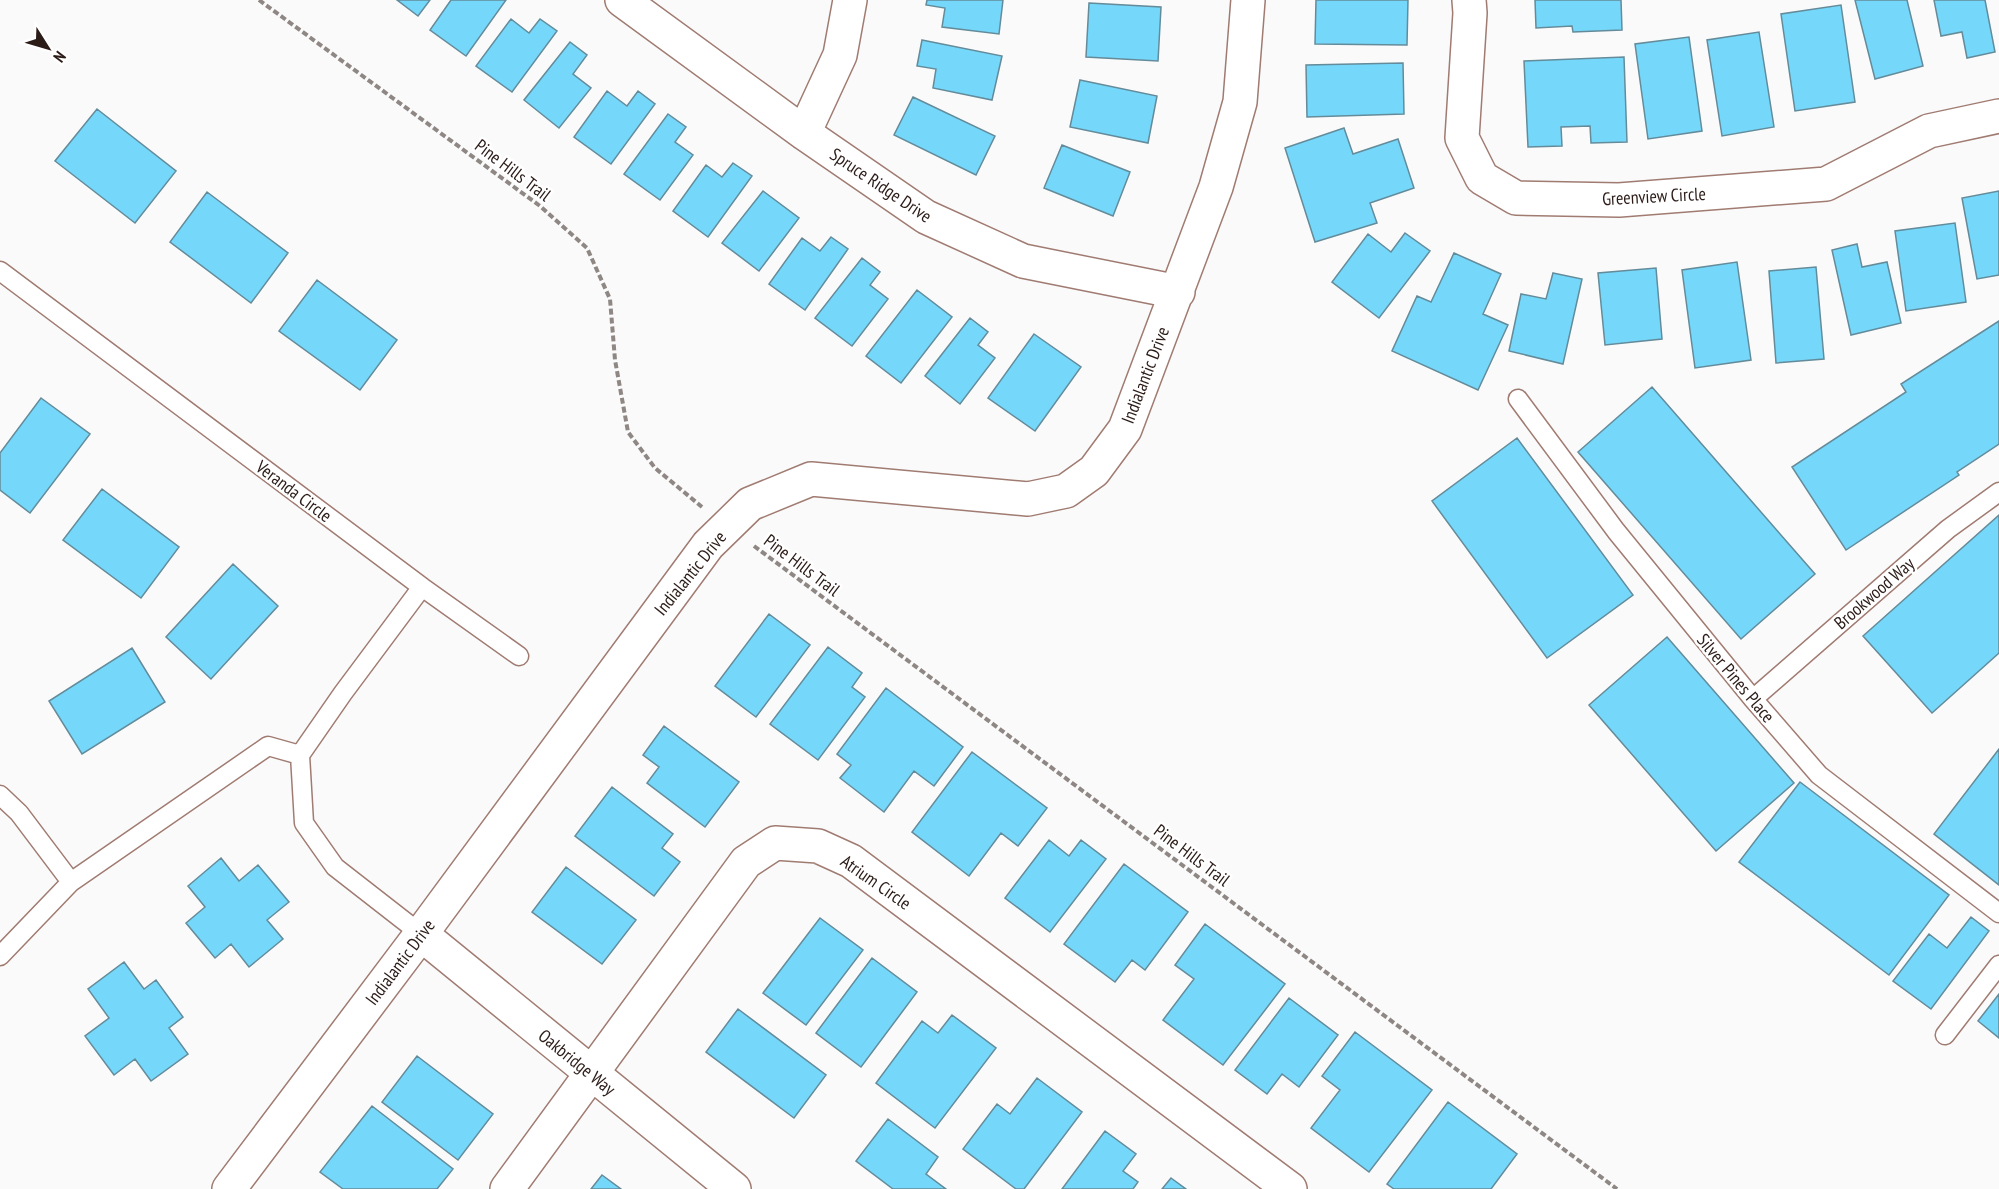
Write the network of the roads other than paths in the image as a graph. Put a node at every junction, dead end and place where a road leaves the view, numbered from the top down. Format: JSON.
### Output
{"nodes":[{"id":1,"x":622,"y":0,"type":"edge"},
{"id":2,"x":850,"y":0,"type":"edge"},
{"id":3,"x":1248,"y":0,"type":"edge"},
{"id":4,"x":1469,"y":0,"type":"edge"},
{"id":5,"x":1999,"y":116,"type":"edge"},
{"id":6,"x":804,"y":133,"type":"junction"},
{"id":7,"x":0,"y":271,"type":"edge"},
{"id":8,"x":1178,"y":291,"type":"junction"},
{"id":9,"x":1518,"y":399,"type":"dead end"},
{"id":10,"x":1999,"y":492,"type":"edge"},
{"id":11,"x":422,"y":587,"type":"junction"},
{"id":12,"x":519,"y":656,"type":"dead end"},
{"id":13,"x":1753,"y":699,"type":"junction"},
{"id":14,"x":300,"y":755,"type":"junction"},
{"id":15,"x":0,"y":795,"type":"edge"},
{"id":16,"x":71,"y":882,"type":"junction"},
{"id":17,"x":1999,"y":914,"type":"edge"},
{"id":18,"x":421,"y":934,"type":"junction"},
{"id":19,"x":0,"y":956,"type":"edge"},
{"id":20,"x":1999,"y":965,"type":"edge"},
{"id":21,"x":1945,"y":1035,"type":"dead end"},
{"id":22,"x":591,"y":1074,"type":"junction"},
{"id":23,"x":229,"y":1189,"type":"edge"},
{"id":24,"x":507,"y":1189,"type":"edge"},
{"id":25,"x":734,"y":1189,"type":"edge"},
{"id":26,"x":1290,"y":1189,"type":"edge"}],
"edges":[{"from":1,"to":6,"type":"street","name":"Spruce Ridge Drive"},
{"from":2,"to":6,"type":"street"},
{"from":3,"to":8,"type":"street","name":"Indialantic Drive"},
{"from":4,"to":5,"type":"street","name":"Greenview Circle"},
{"from":6,"to":8,"type":"street","name":"Spruce Ridge Drive"},
{"from":7,"to":11,"type":"lane","name":"Veranda Circle"},
{"from":8,"to":18,"type":"street","name":"Indialantic Drive"},
{"from":9,"to":13,"type":"lane","name":"Silver Pines Place"},
{"from":10,"to":13,"type":"lane","name":"Brookwood Way"},
{"from":11,"to":12,"type":"lane","name":"Veranda Circle"},
{"from":11,"to":14,"type":"lane"},
{"from":13,"to":17,"type":"lane","name":"Silver Pines Place"},
{"from":14,"to":16,"type":"lane"},
{"from":14,"to":18,"type":"lane"},
{"from":15,"to":16,"type":"lane"},
{"from":16,"to":19,"type":"lane"},
{"from":18,"to":22,"type":"street","name":"Oakbridge Way"},
{"from":18,"to":23,"type":"street","name":"Indialantic Drive"},
{"from":20,"to":21,"type":"lane"},
{"from":22,"to":24,"type":"street","name":"Atrium Circle"},
{"from":22,"to":25,"type":"street","name":"Oakbridge Way"},
{"from":22,"to":26,"type":"street","name":"Atrium Circle"}]}
